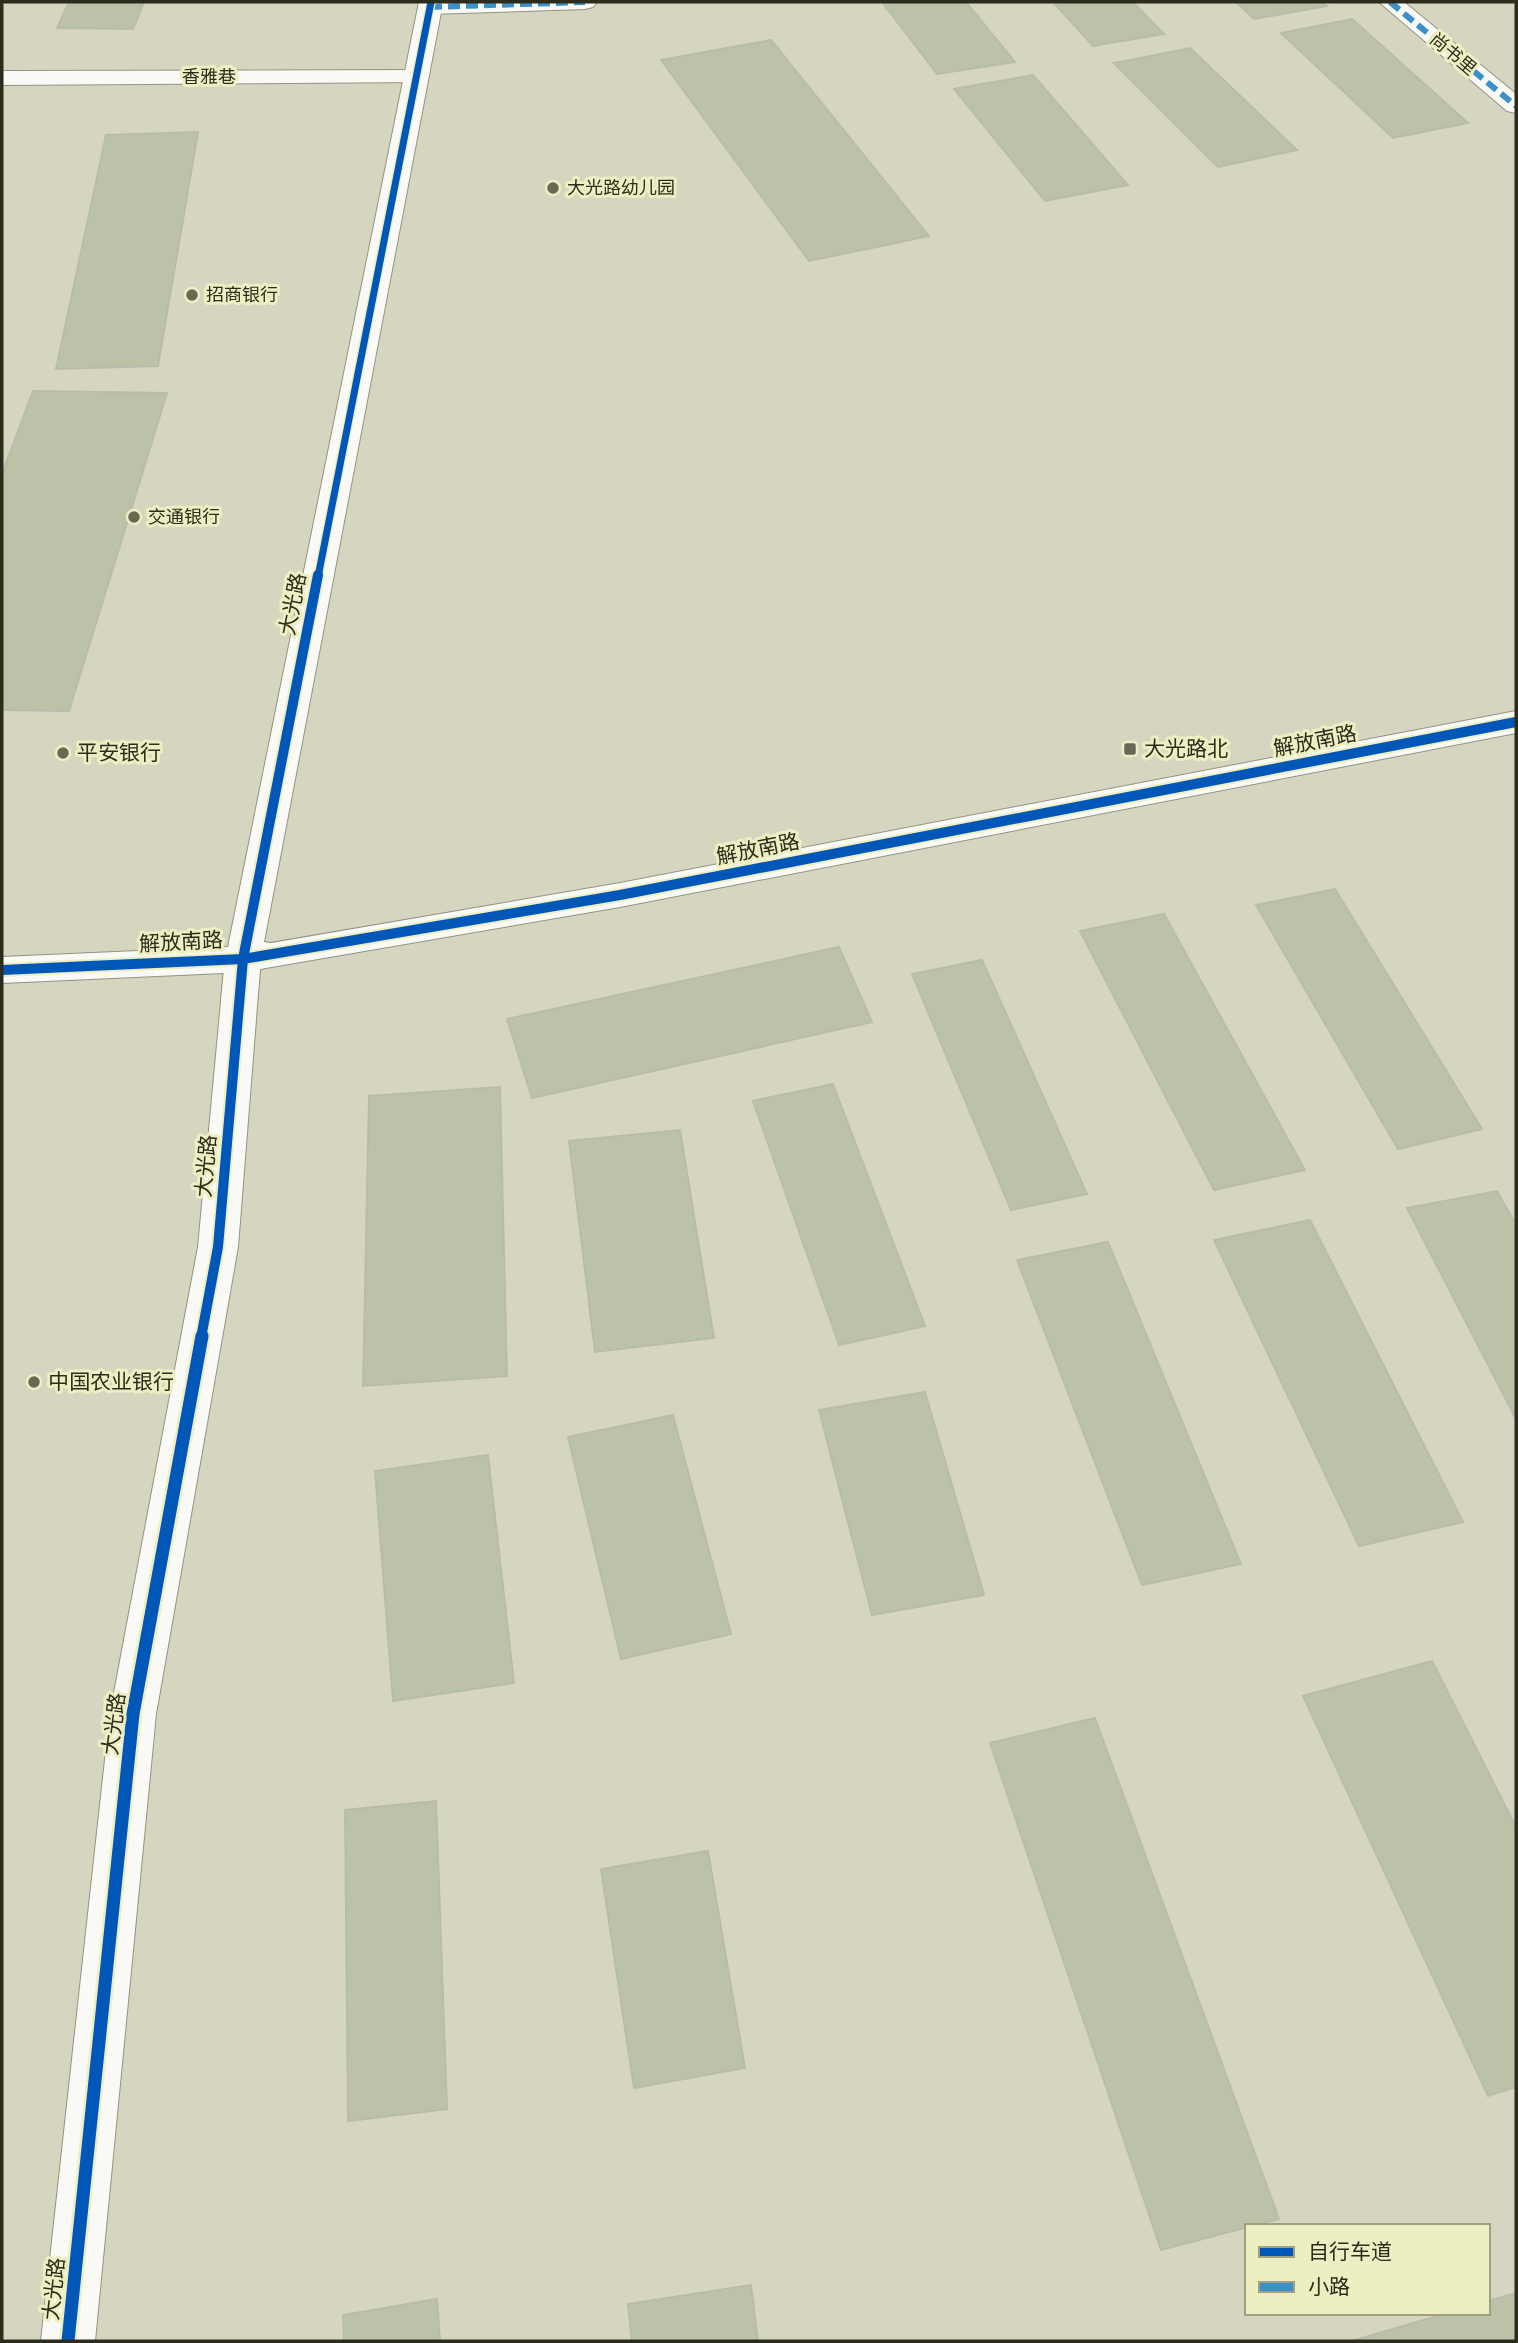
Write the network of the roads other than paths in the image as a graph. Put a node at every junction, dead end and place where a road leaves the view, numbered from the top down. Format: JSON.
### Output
{"nodes":[{"id":1,"x":585,"y":2,"type":"edge"},
{"id":2,"x":1390,"y":2,"type":"edge"},
{"id":3,"x":430,"y":5,"type":"edge"},
{"id":4,"x":416,"y":76,"type":"junction"},
{"id":5,"x":2,"y":78,"type":"edge"},
{"id":6,"x":1516,"y":106,"type":"edge"},
{"id":7,"x":1516,"y":722,"type":"edge"},
{"id":8,"x":243,"y":959,"type":"junction"},
{"id":9,"x":2,"y":970,"type":"edge"},
{"id":10,"x":68,"y":2341,"type":"edge"}],
"edges":[{"from":1,"to":3,"type":"street"},
{"from":2,"to":6,"type":"street","name":"尚书里"},
{"from":3,"to":4,"type":"street","name":"大光路"},
{"from":4,"to":5,"type":"street","name":"香雅巷"},
{"from":4,"to":8,"type":"street","name":"大光路"},
{"from":7,"to":8,"type":"street","name":"解放南路"},
{"from":8,"to":9,"type":"street","name":"解放南路"},
{"from":8,"to":10,"type":"street","name":"大光路"}]}
